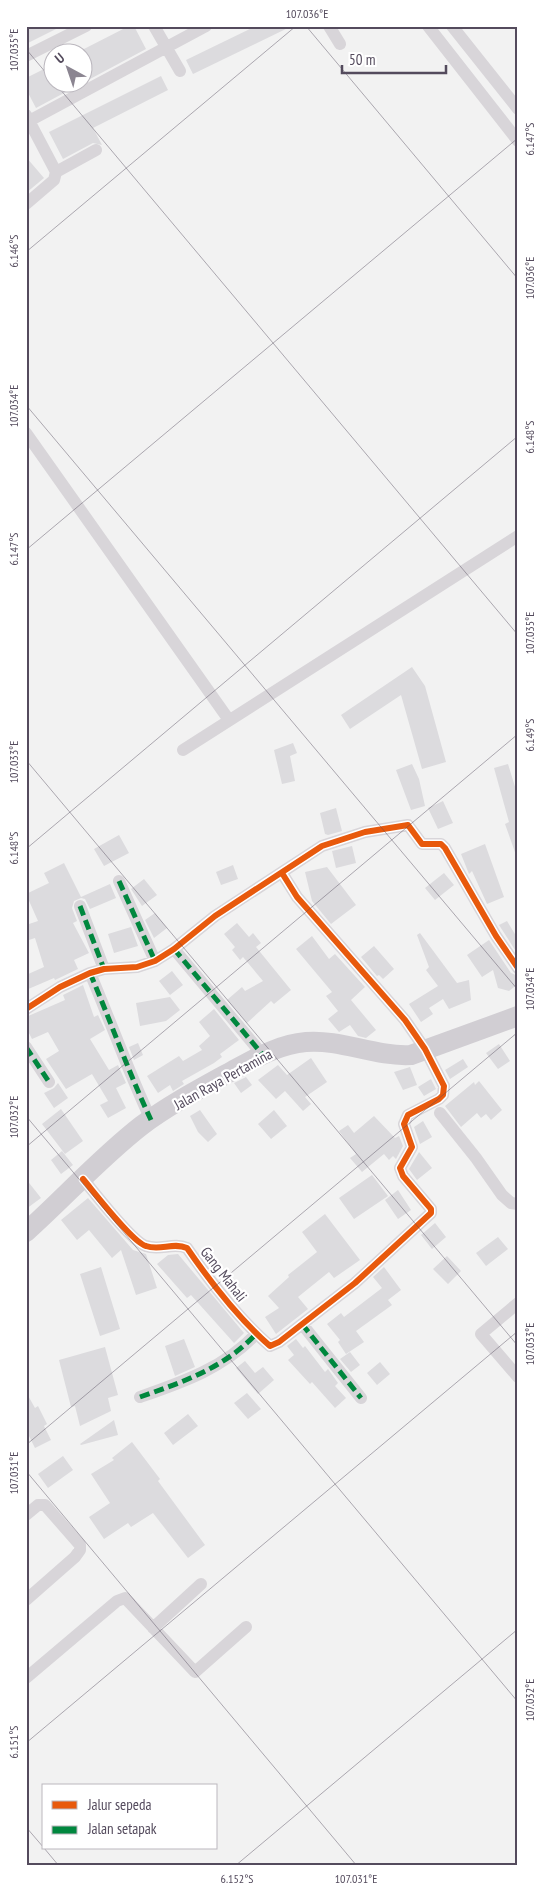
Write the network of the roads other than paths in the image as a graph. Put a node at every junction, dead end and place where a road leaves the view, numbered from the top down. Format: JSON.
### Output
{"nodes":[{"id":1,"x":86,"y":26,"type":"edge"},
{"id":2,"x":154,"y":26,"type":"edge"},
{"id":3,"x":206,"y":26,"type":"edge"},
{"id":4,"x":329,"y":26,"type":"edge"},
{"id":5,"x":428,"y":26,"type":"edge"},
{"id":6,"x":452,"y":26,"type":"edge"},
{"id":7,"x":340,"y":44,"type":"dead end"},
{"id":8,"x":165,"y":47,"type":"junction"},
{"id":9,"x":26,"y":56,"type":"edge"},
{"id":10,"x":180,"y":71,"type":"dead end"},
{"id":11,"x":518,"y":109,"type":"edge"},
{"id":12,"x":28,"y":124,"type":"edge"},
{"id":13,"x":518,"y":141,"type":"edge"},
{"id":14,"x":96,"y":150,"type":"dead end"},
{"id":15,"x":56,"y":172,"type":"junction"},
{"id":16,"x":26,"y":204,"type":"edge"},
{"id":17,"x":26,"y":433,"type":"edge"},
{"id":18,"x":518,"y":536,"type":"edge"},
{"id":19,"x":229,"y":720,"type":"junction"},
{"id":20,"x":183,"y":750,"type":"dead end"},
{"id":21,"x":282,"y":873,"type":"junction"},
{"id":22,"x":119,"y":881,"type":"dead end"},
{"id":23,"x":80,"y":906,"type":"dead end"},
{"id":24,"x":174,"y":949,"type":"junction"},
{"id":25,"x":155,"y":961,"type":"junction"},
{"id":26,"x":518,"y":968,"type":"edge"},
{"id":27,"x":104,"y":969,"type":"junction"},
{"id":28,"x":90,"y":973,"type":"junction"},
{"id":29,"x":26,"y":1009,"type":"edge"},
{"id":30,"x":518,"y":1016,"type":"edge"},
{"id":31,"x":26,"y":1047,"type":"edge"},
{"id":32,"x":425,"y":1049,"type":"junction"},
{"id":33,"x":262,"y":1054,"type":"junction"},
{"id":34,"x":49,"y":1082,"type":"dead end"},
{"id":35,"x":440,"y":1113,"type":"dead end"},
{"id":36,"x":151,"y":1120,"type":"junction"},
{"id":37,"x":83,"y":1179,"type":"junction"},
{"id":38,"x":518,"y":1204,"type":"edge"},
{"id":39,"x":26,"y":1232,"type":"edge"},
{"id":40,"x":518,"y":1303,"type":"edge"},
{"id":41,"x":302,"y":1324,"type":"junction"},
{"id":42,"x":256,"y":1334,"type":"junction"},
{"id":43,"x":518,"y":1377,"type":"edge"},
{"id":44,"x":140,"y":1397,"type":"dead end"},
{"id":45,"x":361,"y":1398,"type":"dead end"},
{"id":46,"x":26,"y":1515,"type":"edge"},
{"id":47,"x":201,"y":1584,"type":"dead end"},
{"id":48,"x":26,"y":1600,"type":"edge"},
{"id":49,"x":246,"y":1627,"type":"dead end"},
{"id":50,"x":153,"y":1628,"type":"junction"},
{"id":51,"x":26,"y":1678,"type":"edge"}],
"edges":[{"from":1,"to":9,"type":"street"},
{"from":2,"to":8,"type":"street"},
{"from":3,"to":8,"type":"street"},
{"from":4,"to":7,"type":"street"},
{"from":5,"to":13,"type":"street"},
{"from":6,"to":11,"type":"street"},
{"from":8,"to":10,"type":"street"},
{"from":8,"to":12,"type":"street"},
{"from":12,"to":15,"type":"street"},
{"from":14,"to":15,"type":"street"},
{"from":15,"to":16,"type":"street"},
{"from":17,"to":19,"type":"street"},
{"from":18,"to":19,"type":"street"},
{"from":19,"to":20,"type":"street"},
{"from":21,"to":24,"type":"street"},
{"from":21,"to":26,"type":"street"},
{"from":21,"to":32,"type":"street"},
{"from":22,"to":25,"type":"street"},
{"from":23,"to":27,"type":"street"},
{"from":24,"to":25,"type":"street"},
{"from":24,"to":33,"type":"street"},
{"from":25,"to":27,"type":"street"},
{"from":27,"to":28,"type":"street"},
{"from":28,"to":29,"type":"street"},
{"from":28,"to":36,"type":"street"},
{"from":30,"to":32,"type":"main road","name":"Jalan Raya Pertamina"},
{"from":31,"to":34,"type":"street"},
{"from":32,"to":33,"type":"main road","name":"Jalan Raya Pertamina"},
{"from":32,"to":41,"type":"street"},
{"from":33,"to":36,"type":"main road","name":"Jalan Raya Pertamina"},
{"from":35,"to":38,"type":"street"},
{"from":36,"to":37,"type":"main road","name":"Jalan Raya Pertamina"},
{"from":37,"to":39,"type":"main road","name":"Jalan Raya Pertamina"},
{"from":37,"to":42,"type":"street","name":"Gang Mahali"},
{"from":40,"to":43,"type":"street"},
{"from":41,"to":42,"type":"street","name":"Gang Mahali"},
{"from":41,"to":45,"type":"street"},
{"from":42,"to":44,"type":"street"},
{"from":46,"to":48,"type":"street"},
{"from":47,"to":50,"type":"street"},
{"from":49,"to":50,"type":"street"},
{"from":50,"to":51,"type":"street"}]}
